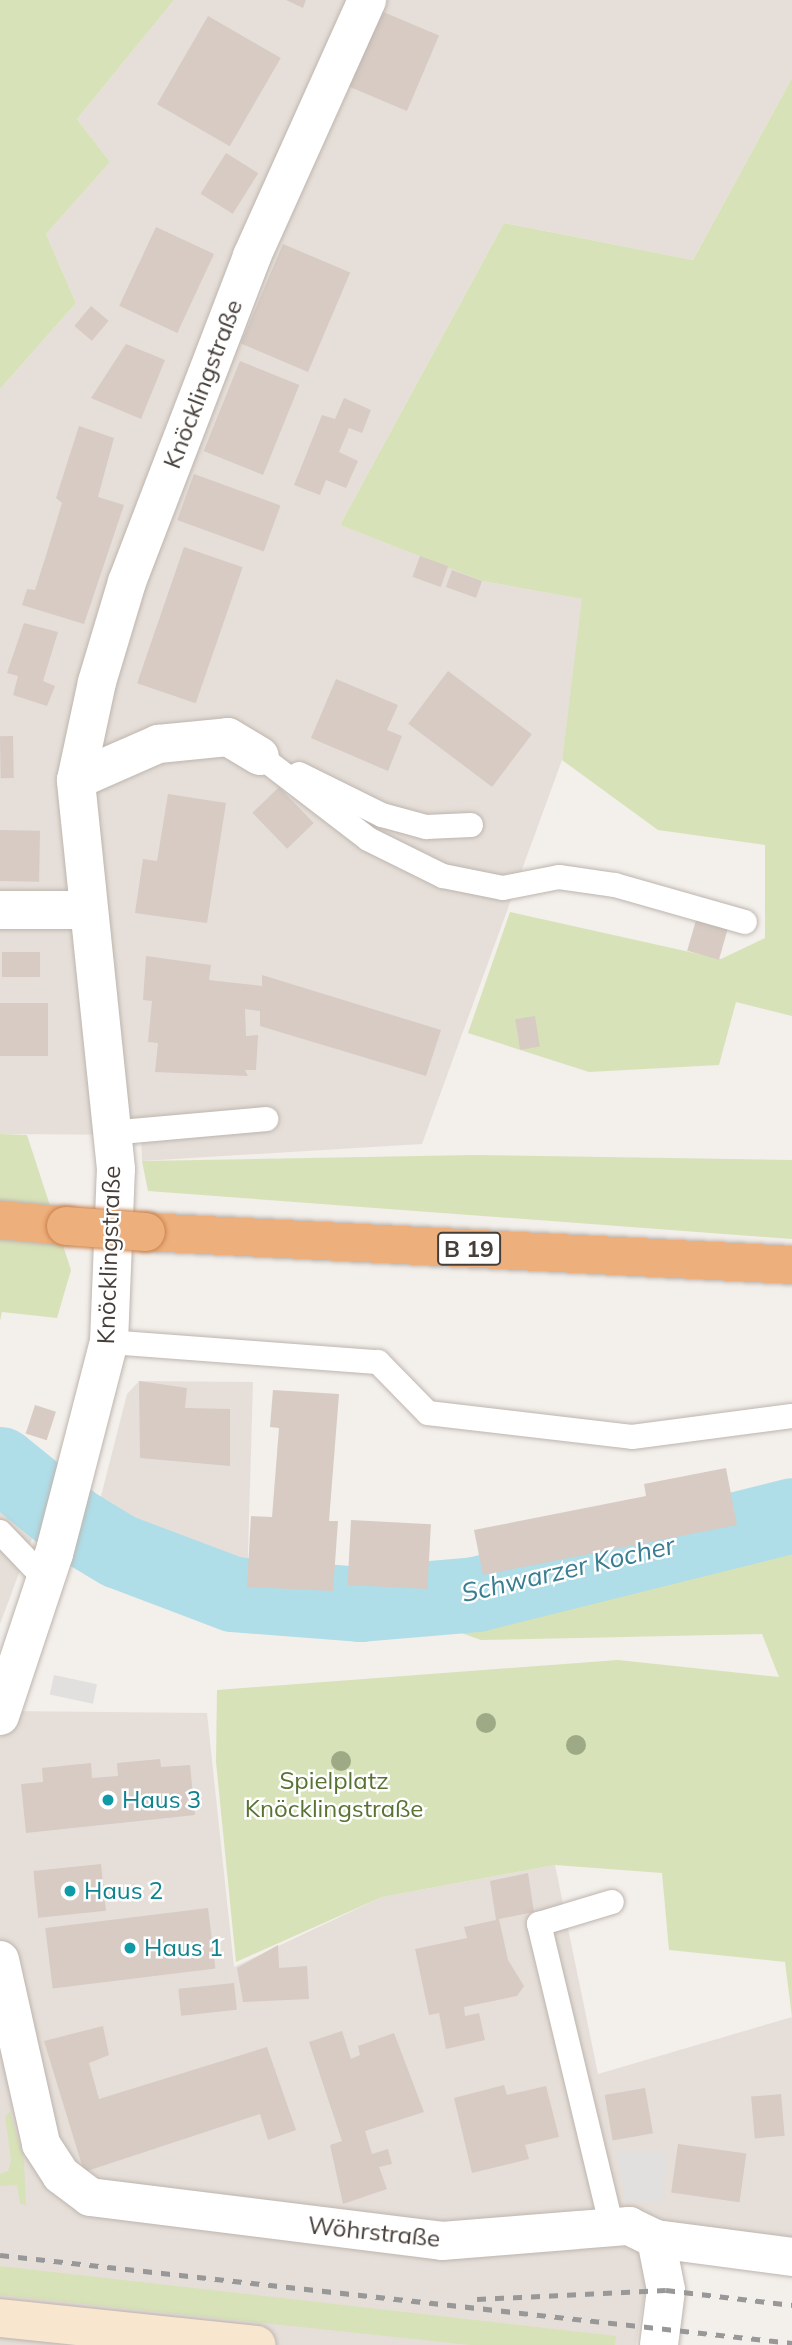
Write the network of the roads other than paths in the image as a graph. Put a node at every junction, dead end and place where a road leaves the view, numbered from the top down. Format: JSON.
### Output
{"nodes":[{"id":1,"x":367,"y":0,"type":"edge"},
{"id":2,"x":260,"y":756,"type":"junction"},
{"id":3,"x":76,"y":780,"type":"junction"},
{"id":4,"x":471,"y":825,"type":"dead end"},
{"id":5,"x":0,"y":910,"type":"edge"},
{"id":6,"x":86,"y":910,"type":"junction"},
{"id":7,"x":745,"y":922,"type":"dead end"},
{"id":8,"x":266,"y":1119,"type":"dead end"},
{"id":9,"x":110,"y":1133,"type":"junction"},
{"id":10,"x":0,"y":1220,"type":"edge"},
{"id":11,"x":792,"y":1265,"type":"edge"},
{"id":12,"x":109,"y":1342,"type":"junction"},
{"id":13,"x":792,"y":1416,"type":"edge"},
{"id":14,"x":0,"y":1532,"type":"edge"},
{"id":15,"x":46,"y":1580,"type":"junction"},
{"id":16,"x":0,"y":1716,"type":"edge"},
{"id":17,"x":612,"y":1902,"type":"dead end"},
{"id":18,"x":0,"y":1960,"type":"edge"},
{"id":19,"x":612,"y":2228,"type":"junction"},
{"id":20,"x":656,"y":2239,"type":"junction"},
{"id":21,"x":792,"y":2256,"type":"edge"},
{"id":22,"x":0,"y":2318,"type":"edge"},
{"id":23,"x":257,"y":2345,"type":"edge"},
{"id":24,"x":659,"y":2345,"type":"edge"}],
"edges":[{"from":1,"to":3,"type":"street","name":"Knöcklingstraße"},
{"from":2,"to":3,"type":"street"},
{"from":2,"to":4,"type":"lane"},
{"from":2,"to":7,"type":"lane"},
{"from":3,"to":6,"type":"street","name":"Knöcklingstraße"},
{"from":5,"to":6,"type":"street"},
{"from":6,"to":9,"type":"street","name":"Knöcklingstraße"},
{"from":8,"to":9,"type":"lane"},
{"from":9,"to":12,"type":"street","name":"Knöcklingstraße"},
{"from":10,"to":11,"type":"highway","number":"B 19","bridge":true},
{"from":12,"to":13,"type":"lane"},
{"from":12,"to":15,"type":"street","name":"Knöcklingstraße"},
{"from":14,"to":15,"type":"lane"},
{"from":15,"to":16,"type":"street","name":"Knöcklingstraße"},
{"from":17,"to":19,"type":"lane"},
{"from":18,"to":19,"type":"street","name":"Wöhrstraße"},
{"from":19,"to":20,"type":"street","name":"Wöhrstraße"},
{"from":20,"to":21,"type":"street","name":"Wöhrstraße"},
{"from":20,"to":24,"type":"street"},
{"from":22,"to":23,"type":"street"}]}
